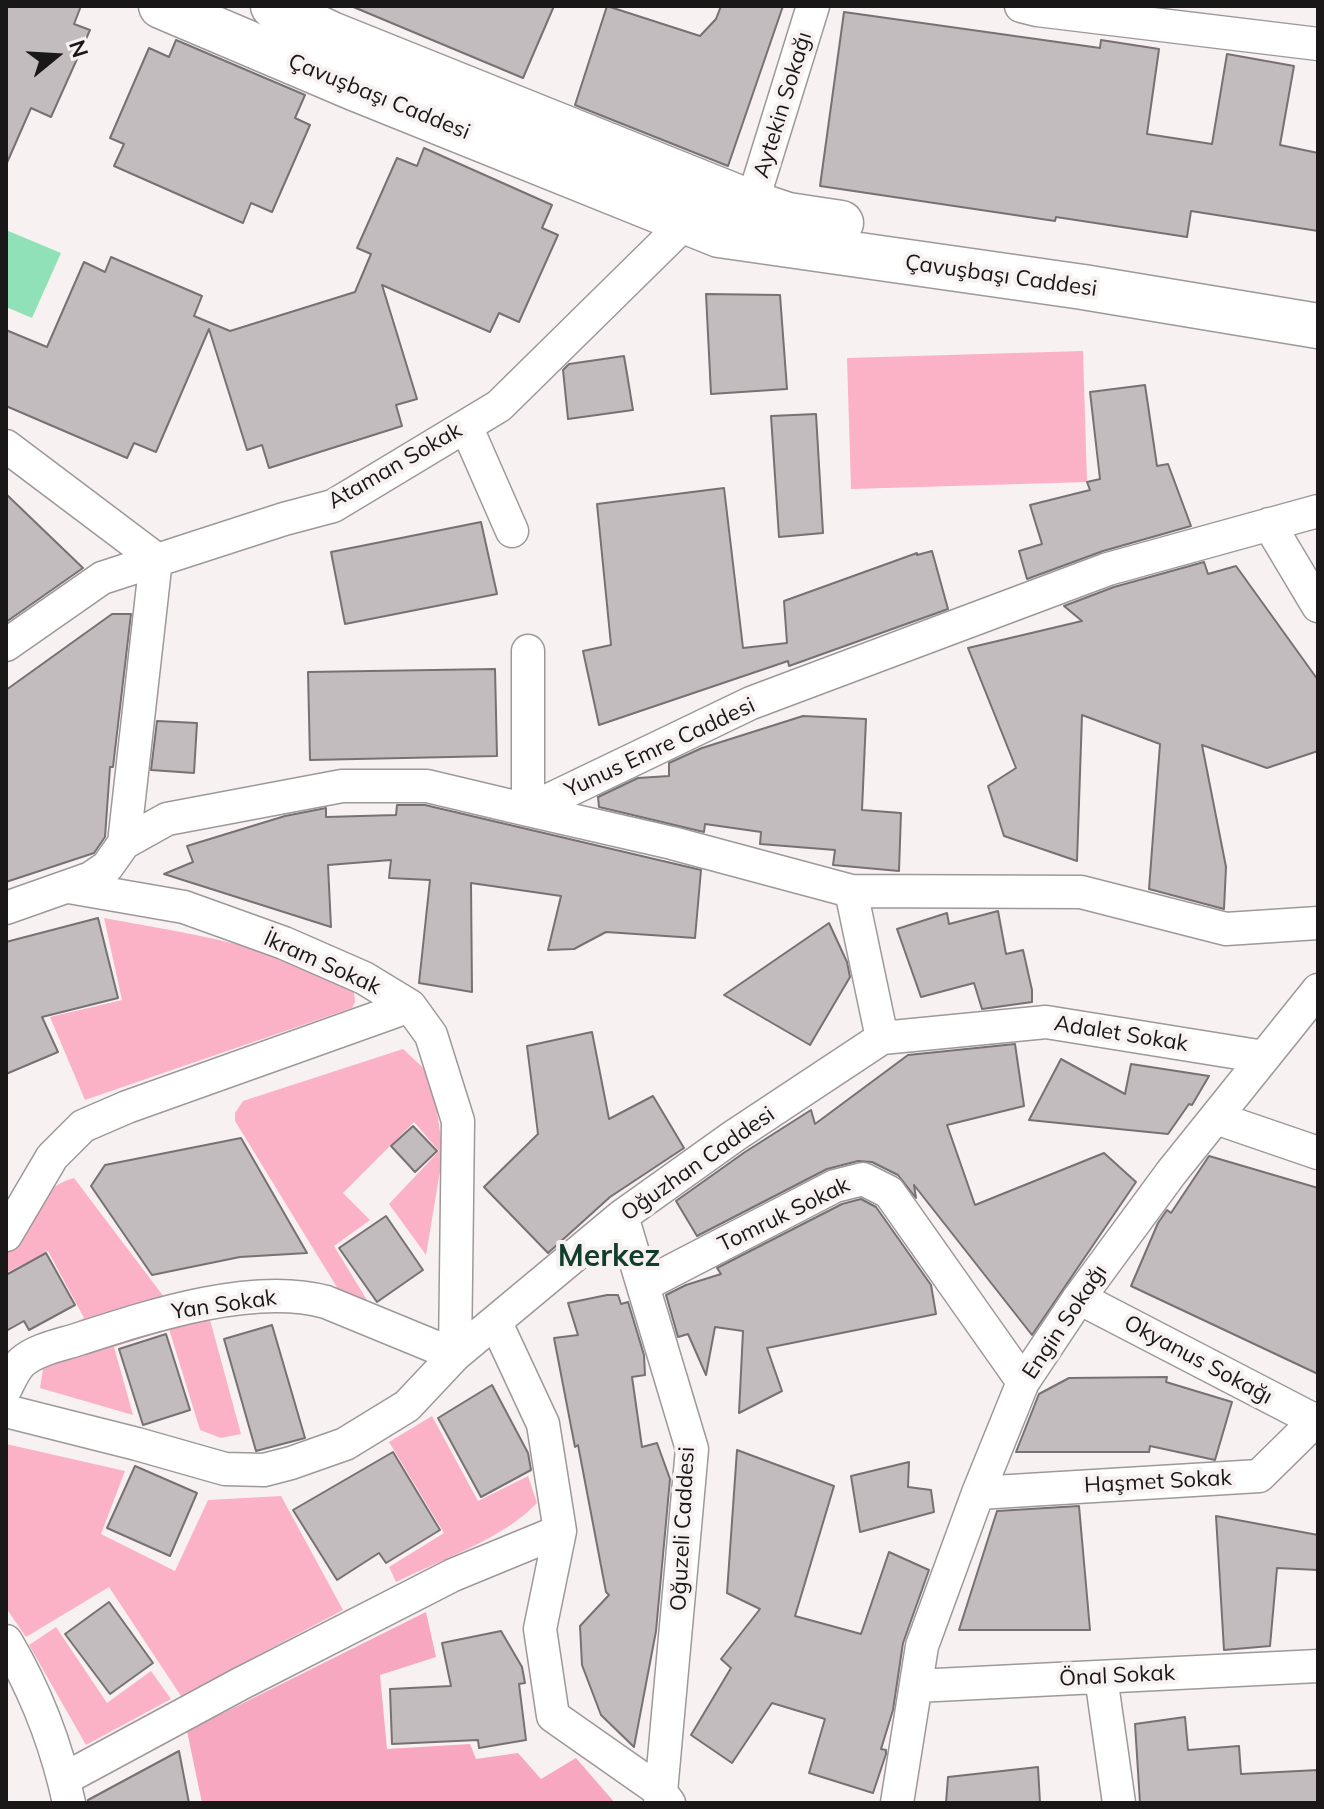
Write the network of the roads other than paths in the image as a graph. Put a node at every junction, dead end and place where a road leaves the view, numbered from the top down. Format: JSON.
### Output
{"nodes":[{"id":1,"x":161,"y":6,"type":"edge"},
{"id":2,"x":273,"y":6,"type":"edge"},
{"id":3,"x":813,"y":6,"type":"edge"},
{"id":4,"x":1021,"y":6,"type":"edge"},
{"id":5,"x":1318,"y":44,"type":"edge"},
{"id":6,"x":752,"y":203,"type":"junction"},
{"id":7,"x":687,"y":221,"type":"junction"},
{"id":8,"x":1318,"y":295,"type":"edge"},
{"id":9,"x":1318,"y":326,"type":"edge"},
{"id":10,"x":466,"y":426,"type":"junction"},
{"id":11,"x":6,"y":446,"type":"edge"},
{"id":12,"x":1318,"y":511,"type":"edge"},
{"id":13,"x":1269,"y":524,"type":"junction"},
{"id":14,"x":512,"y":531,"type":"dead end"},
{"id":15,"x":156,"y":559,"type":"junction"},
{"id":16,"x":1318,"y":606,"type":"edge"},
{"id":17,"x":6,"y":645,"type":"edge"},
{"id":18,"x":528,"y":651,"type":"dead end"},
{"id":19,"x":528,"y":810,"type":"junction"},
{"id":20,"x":124,"y":843,"type":"junction"},
{"id":21,"x":69,"y":887,"type":"junction"},
{"id":22,"x":851,"y":891,"type":"junction"},
{"id":23,"x":6,"y":908,"type":"edge"},
{"id":24,"x":1318,"y":923,"type":"edge"},
{"id":25,"x":1318,"y":990,"type":"edge"},
{"id":26,"x":410,"y":1006,"type":"junction"},
{"id":27,"x":882,"y":1038,"type":"junction"},
{"id":28,"x":1264,"y":1057,"type":"junction"},
{"id":29,"x":1216,"y":1118,"type":"junction"},
{"id":30,"x":1318,"y":1153,"type":"edge"},
{"id":31,"x":622,"y":1216,"type":"junction"},
{"id":32,"x":6,"y":1235,"type":"edge"},
{"id":33,"x":644,"y":1285,"type":"junction"},
{"id":34,"x":1079,"y":1298,"type":"junction"},
{"id":35,"x":496,"y":1323,"type":"junction"},
{"id":36,"x":455,"y":1355,"type":"junction"},
{"id":37,"x":1023,"y":1382,"type":"junction"},
{"id":38,"x":6,"y":1388,"type":"edge"},
{"id":39,"x":6,"y":1411,"type":"edge"},
{"id":40,"x":1317,"y":1422,"type":"edge"},
{"id":41,"x":978,"y":1493,"type":"junction"},
{"id":42,"x":560,"y":1531,"type":"junction"},
{"id":43,"x":6,"y":1641,"type":"edge"},
{"id":44,"x":1318,"y":1666,"type":"edge"},
{"id":45,"x":1101,"y":1677,"type":"junction"},
{"id":46,"x":916,"y":1686,"type":"junction"},
{"id":47,"x":66,"y":1791,"type":"edge"},
{"id":48,"x":663,"y":1799,"type":"edge"},
{"id":49,"x":897,"y":1803,"type":"edge"},
{"id":50,"x":1119,"y":1803,"type":"edge"}],
"edges":[{"from":1,"to":7,"type":"main road","name":"Çavuşbaşı Caddesi"},
{"from":2,"to":6,"type":"main road","name":"Çavuşbaşı Caddesi"},
{"from":3,"to":6,"type":"street","name":"Aytekin Sokağı"},
{"from":4,"to":5,"type":"street"},
{"from":6,"to":7,"type":"street"},
{"from":6,"to":8,"type":"main road","name":"Çavuşbaşı Caddesi"},
{"from":7,"to":9,"type":"main road","name":"Çavuşbaşı Caddesi"},
{"from":7,"to":10,"type":"street","name":"Ataman Sokak"},
{"from":10,"to":14,"type":"street"},
{"from":10,"to":15,"type":"street","name":"Ataman Sokak"},
{"from":11,"to":15,"type":"street"},
{"from":12,"to":13,"type":"street","name":"Yunus Emre Caddesi"},
{"from":13,"to":16,"type":"street"},
{"from":13,"to":19,"type":"street","name":"Yunus Emre Caddesi"},
{"from":15,"to":17,"type":"street","name":"Ataman Sokak"},
{"from":15,"to":20,"type":"street"},
{"from":18,"to":19,"type":"street"},
{"from":19,"to":20,"type":"street"},
{"from":19,"to":22,"type":"street"},
{"from":20,"to":21,"type":"street"},
{"from":21,"to":23,"type":"street"},
{"from":21,"to":26,"type":"street","name":"İkram Sokak"},
{"from":22,"to":24,"type":"street"},
{"from":22,"to":27,"type":"street"},
{"from":25,"to":28,"type":"street","name":"Engin Sokağı"},
{"from":26,"to":32,"type":"street"},
{"from":26,"to":36,"type":"street","name":"İkram Sokak"},
{"from":27,"to":28,"type":"street","name":"Adalet Sokak"},
{"from":27,"to":31,"type":"street","name":"Oğuzhan Caddesi"},
{"from":28,"to":29,"type":"street","name":"Engin Sokağı"},
{"from":29,"to":30,"type":"street"},
{"from":29,"to":34,"type":"street","name":"Engin Sokağı"},
{"from":31,"to":33,"type":"street","name":"Oğuzeli Caddesi"},
{"from":31,"to":35,"type":"street","name":"Oğuzhan Caddesi"},
{"from":33,"to":37,"type":"street","name":"Tomruk Sokak"},
{"from":33,"to":48,"type":"street","name":"Oğuzeli Caddesi"},
{"from":34,"to":37,"type":"street","name":"Engin Sokağı"},
{"from":34,"to":40,"type":"street","name":"Okyanus Sokağı"},
{"from":35,"to":36,"type":"street","name":"Oğuzhan Caddesi"},
{"from":35,"to":42,"type":"street"},
{"from":36,"to":38,"type":"street","name":"Yan Sokak"},
{"from":36,"to":39,"type":"street","name":"Oğuzhan Caddesi"},
{"from":37,"to":41,"type":"street","name":"Engin Sokağı"},
{"from":40,"to":41,"type":"street","name":"Haşmet Sokak"},
{"from":41,"to":46,"type":"street","name":"Engin Sokağı"},
{"from":42,"to":47,"type":"street"},
{"from":42,"to":48,"type":"street"},
{"from":43,"to":47,"type":"street"},
{"from":44,"to":45,"type":"street","name":"Önal Sokak"},
{"from":45,"to":46,"type":"street","name":"Önal Sokak"},
{"from":45,"to":50,"type":"street"},
{"from":46,"to":49,"type":"street","name":"Engin Sokağı"}]}
